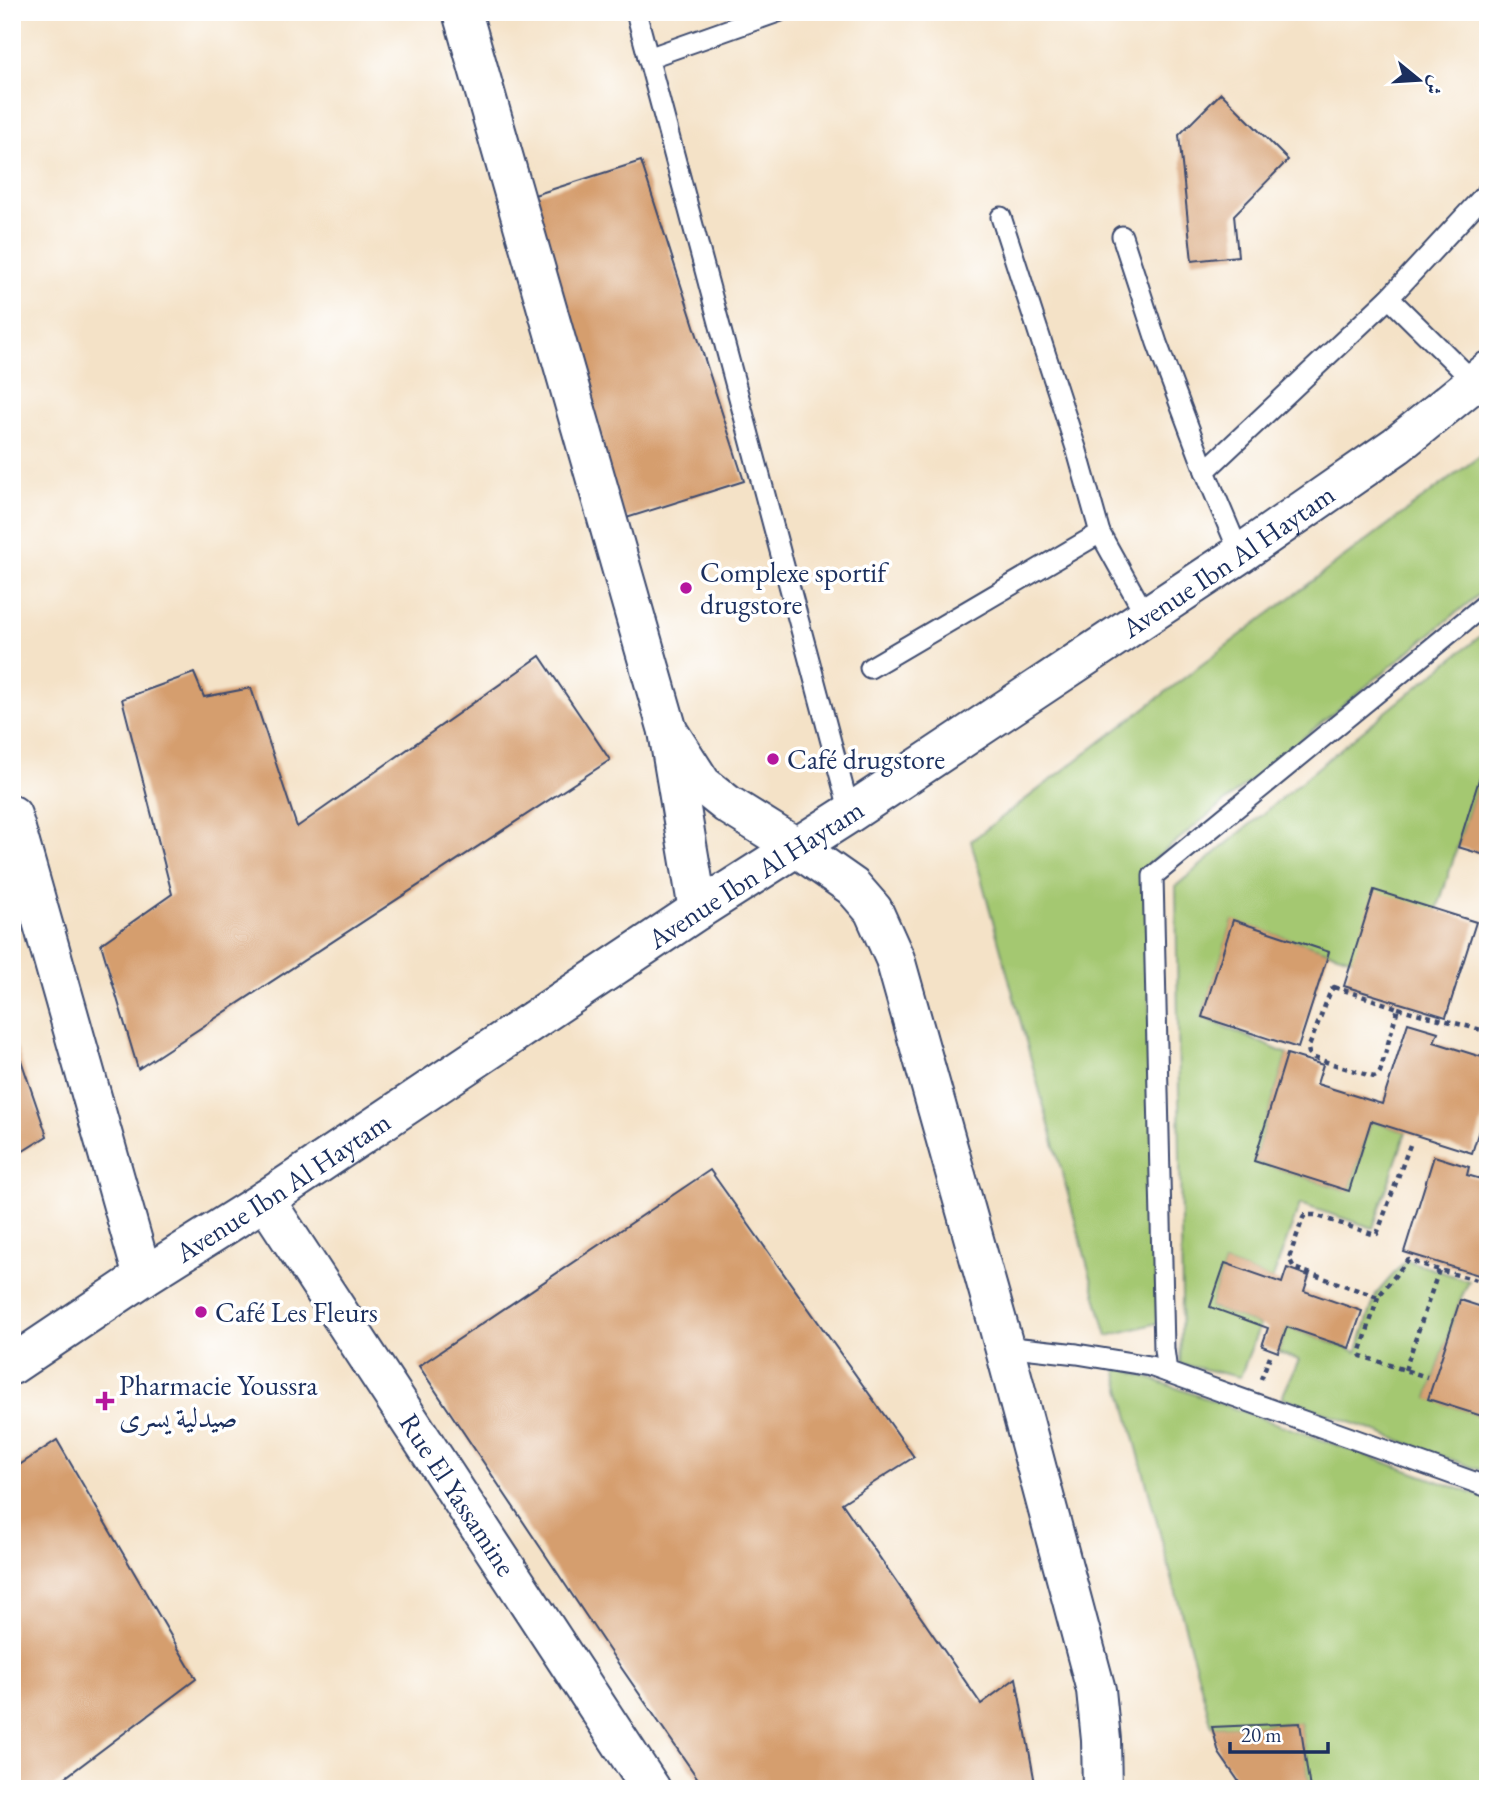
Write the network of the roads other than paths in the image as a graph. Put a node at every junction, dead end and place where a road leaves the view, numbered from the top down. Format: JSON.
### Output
{"nodes":[{"id":1,"x":463,"y":12,"type":"edge"},
{"id":2,"x":636,"y":12,"type":"edge"},
{"id":3,"x":778,"y":12,"type":"edge"},
{"id":4,"x":648,"y":58,"type":"junction"},
{"id":5,"x":1488,"y":191,"type":"edge"},
{"id":6,"x":1001,"y":217,"type":"dead end"},
{"id":7,"x":1122,"y":236,"type":"dead end"},
{"id":8,"x":1389,"y":299,"type":"junction"},
{"id":9,"x":1481,"y":377,"type":"edge"},
{"id":10,"x":1205,"y":471,"type":"junction"},
{"id":11,"x":1100,"y":533,"type":"junction"},
{"id":12,"x":1240,"y":554,"type":"junction"},
{"id":13,"x":1488,"y":602,"type":"edge"},
{"id":14,"x":1146,"y":616,"type":"junction"},
{"id":15,"x":870,"y":668,"type":"dead end"},
{"id":16,"x":668,"y":731,"type":"junction"},
{"id":17,"x":850,"y":813,"type":"junction"},
{"id":18,"x":12,"y":815,"type":"edge"},
{"id":19,"x":796,"y":847,"type":"junction"},
{"id":20,"x":698,"y":910,"type":"junction"},
{"id":21,"x":265,"y":1200,"type":"junction"},
{"id":22,"x":143,"y":1277,"type":"junction"},
{"id":23,"x":1004,"y":1346,"type":"junction"},
{"id":24,"x":12,"y":1365,"type":"edge"},
{"id":25,"x":1167,"y":1372,"type":"junction"},
{"id":26,"x":1488,"y":1487,"type":"edge"},
{"id":27,"x":651,"y":1789,"type":"edge"},
{"id":28,"x":1102,"y":1789,"type":"edge"}],
"edges":[{"from":1,"to":16,"type":"street"},
{"from":2,"to":4,"type":"lane"},
{"from":3,"to":4,"type":"lane"},
{"from":4,"to":17,"type":"lane"},
{"from":5,"to":8,"type":"lane"},
{"from":6,"to":11,"type":"lane"},
{"from":7,"to":10,"type":"lane"},
{"from":8,"to":9,"type":"lane"},
{"from":8,"to":10,"type":"lane"},
{"from":9,"to":12,"type":"street","name":"Avenue Ibn Al Haytam"},
{"from":10,"to":12,"type":"lane"},
{"from":11,"to":14,"type":"lane"},
{"from":11,"to":15,"type":"lane"},
{"from":12,"to":14,"type":"street","name":"Avenue Ibn Al Haytam"},
{"from":13,"to":25,"type":"lane"},
{"from":14,"to":17,"type":"street","name":"Avenue Ibn Al Haytam"},
{"from":16,"to":19,"type":"street"},
{"from":16,"to":20,"type":"street"},
{"from":17,"to":19,"type":"street","name":"Avenue Ibn Al Haytam"},
{"from":18,"to":22,"type":"street"},
{"from":19,"to":20,"type":"street","name":"Avenue Ibn Al Haytam"},
{"from":19,"to":23,"type":"street"},
{"from":20,"to":21,"type":"street","name":"Avenue Ibn Al Haytam"},
{"from":21,"to":22,"type":"street","name":"Avenue Ibn Al Haytam"},
{"from":21,"to":27,"type":"street","name":"Rue El Yassamine"},
{"from":22,"to":24,"type":"street","name":"Avenue Ibn Al Haytam"},
{"from":23,"to":25,"type":"lane"},
{"from":23,"to":28,"type":"street"},
{"from":25,"to":26,"type":"lane"}]}
